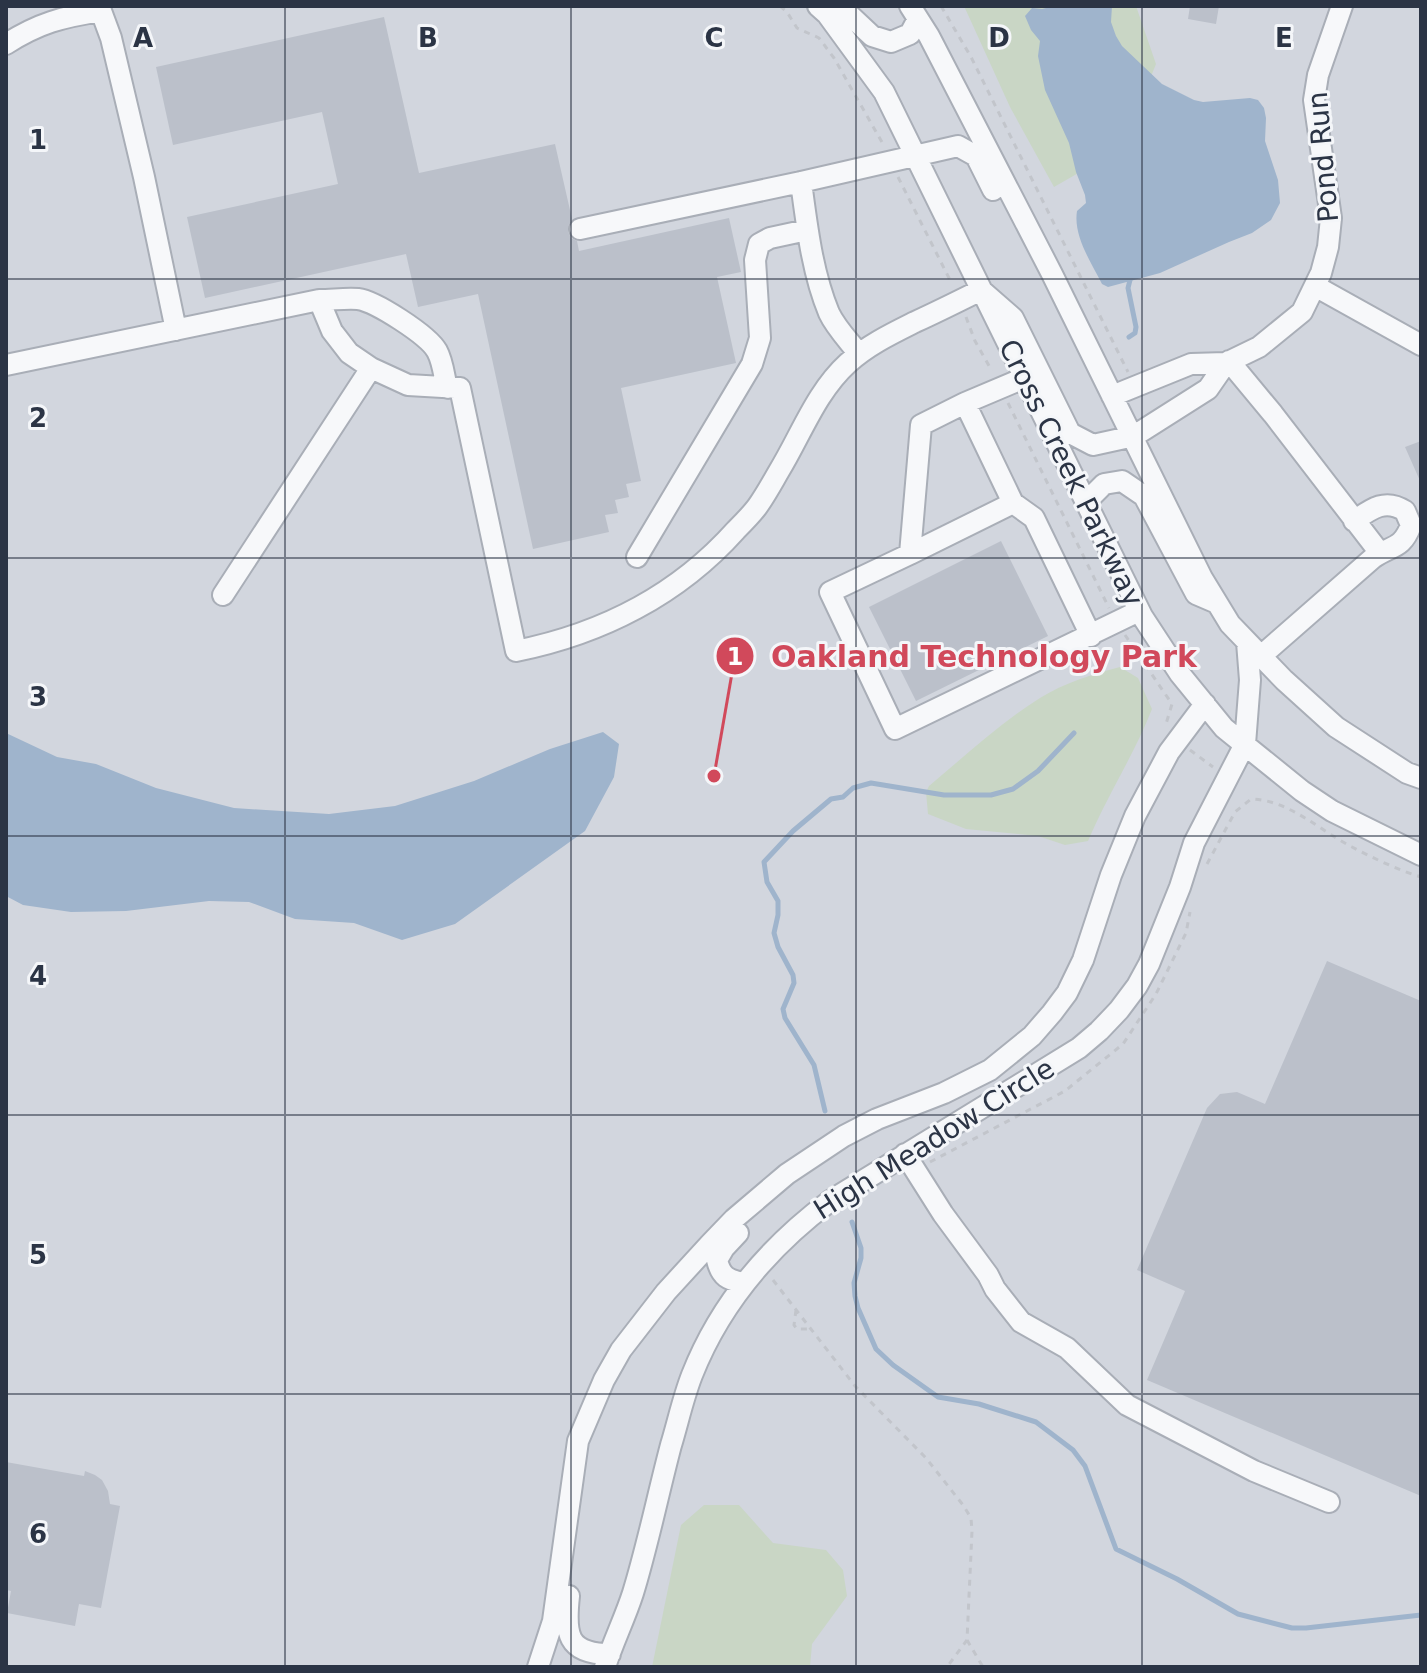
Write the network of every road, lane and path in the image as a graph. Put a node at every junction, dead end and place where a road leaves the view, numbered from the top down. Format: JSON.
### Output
{"nodes":[{"id":1,"x":780,"y":6,"type":"edge"},
{"id":2,"x":818,"y":6,"type":"edge"},
{"id":3,"x":840,"y":6,"type":"edge"},
{"id":4,"x":941,"y":6,"type":"edge"},
{"id":5,"x":1342,"y":6,"type":"edge"},
{"id":6,"x":914,"y":12,"type":"edge"},
{"id":7,"x":6,"y":44,"type":"edge"},
{"id":8,"x":915,"y":157,"type":"junction"},
{"id":9,"x":891,"y":162,"type":"junction"},
{"id":10,"x":801,"y":182,"type":"junction"},
{"id":11,"x":580,"y":229,"type":"dead end"},
{"id":12,"x":807,"y":230,"type":"junction"},
{"id":13,"x":1052,"y":274,"type":"junction"},
{"id":14,"x":1315,"y":286,"type":"junction"},
{"id":15,"x":981,"y":290,"type":"junction"},
{"id":16,"x":319,"y":300,"type":"junction"},
{"id":17,"x":959,"y":300,"type":"junction"},
{"id":18,"x":176,"y":330,"type":"junction"},
{"id":19,"x":1421,"y":345,"type":"edge"},
{"id":20,"x":859,"y":354,"type":"junction"},
{"id":21,"x":1228,"y":362,"type":"junction"},
{"id":22,"x":7,"y":363,"type":"edge"},
{"id":23,"x":371,"y":368,"type":"junction"},
{"id":24,"x":1024,"y":378,"type":"junction"},
{"id":25,"x":1135,"y":386,"type":"junction"},
{"id":26,"x":447,"y":388,"type":"junction"},
{"id":27,"x":1001,"y":388,"type":"junction"},
{"id":28,"x":1112,"y":396,"type":"junction"},
{"id":29,"x":965,"y":403,"type":"junction"},
{"id":30,"x":1134,"y":436,"type":"junction"},
{"id":31,"x":1086,"y":502,"type":"junction"},
{"id":32,"x":1013,"y":503,"type":"junction"},
{"id":33,"x":1354,"y":521,"type":"junction"},
{"id":34,"x":1380,"y":553,"type":"junction"},
{"id":35,"x":910,"y":554,"type":"junction"},
{"id":36,"x":637,"y":557,"type":"dead end"},
{"id":37,"x":223,"y":595,"type":"dead end"},
{"id":38,"x":1217,"y":603,"type":"junction"},
{"id":39,"x":1139,"y":611,"type":"junction"},
{"id":40,"x":1118,"y":622,"type":"junction"},
{"id":41,"x":1091,"y":636,"type":"junction"},
{"id":42,"x":1254,"y":649,"type":"junction"},
{"id":43,"x":1205,"y":704,"type":"junction"},
{"id":44,"x":1161,"y":733,"type":"dead end"},
{"id":45,"x":1245,"y":744,"type":"junction"},
{"id":46,"x":1187,"y":748,"type":"dead end"},
{"id":47,"x":1213,"y":767,"type":"dead end"},
{"id":48,"x":1421,"y":778,"type":"edge"},
{"id":49,"x":1421,"y":855,"type":"edge"},
{"id":50,"x":844,"y":1136,"type":"junction"},
{"id":51,"x":905,"y":1154,"type":"junction"},
{"id":52,"x":761,"y":1264,"type":"junction"},
{"id":53,"x":744,"y":1283,"type":"junction"},
{"id":54,"x":796,"y":1310,"type":"junction"},
{"id":55,"x":810,"y":1329,"type":"junction"},
{"id":56,"x":578,"y":1441,"type":"junction"},
{"id":57,"x":1329,"y":1502,"type":"dead end"},
{"id":58,"x":967,"y":1640,"type":"junction"},
{"id":59,"x":607,"y":1660,"type":"edge"},
{"id":60,"x":538,"y":1667,"type":"edge"},
{"id":61,"x":947,"y":1667,"type":"edge"},
{"id":62,"x":983,"y":1667,"type":"edge"}],
"edges":[{"from":1,"to":9,"type":"path"},
{"from":2,"to":8,"type":"street","name":"Cross Creek Parkway"},
{"from":3,"to":6,"type":"street"},
{"from":4,"to":25,"type":"path"},
{"from":5,"to":14,"type":"street","name":"Pond Run"},
{"from":6,"to":13,"type":"street"},
{"from":7,"to":18,"type":"street"},
{"from":8,"to":9,"type":"street"},
{"from":8,"to":13,"type":"street"},
{"from":8,"to":15,"type":"street","name":"Cross Creek Parkway"},
{"from":9,"to":10,"type":"street"},
{"from":9,"to":17,"type":"path"},
{"from":10,"to":11,"type":"street"},
{"from":10,"to":12,"type":"street"},
{"from":12,"to":20,"type":"street"},
{"from":12,"to":36,"type":"street"},
{"from":13,"to":28,"type":"street"},
{"from":14,"to":19,"type":"street"},
{"from":14,"to":21,"type":"street","name":"Pond Run"},
{"from":15,"to":17,"type":"street"},
{"from":15,"to":24,"type":"street","name":"Cross Creek Parkway"},
{"from":15,"to":30,"type":"street"},
{"from":16,"to":18,"type":"street"},
{"from":16,"to":23,"type":"street"},
{"from":16,"to":26,"type":"street"},
{"from":17,"to":20,"type":"street"},
{"from":17,"to":27,"type":"path"},
{"from":18,"to":22,"type":"street"},
{"from":20,"to":26,"type":"street"},
{"from":21,"to":25,"type":"street","name":"Pond Run"},
{"from":21,"to":30,"type":"street","name":"Pond Run"},
{"from":21,"to":33,"type":"street"},
{"from":23,"to":26,"type":"street"},
{"from":23,"to":37,"type":"street"},
{"from":24,"to":27,"type":"street"},
{"from":24,"to":31,"type":"street","name":"Cross Creek Parkway"},
{"from":25,"to":28,"type":"street","name":"Pond Run"},
{"from":27,"to":29,"type":"street"},
{"from":27,"to":40,"type":"path"},
{"from":28,"to":30,"type":"street"},
{"from":29,"to":32,"type":"street"},
{"from":29,"to":35,"type":"street"},
{"from":30,"to":38,"type":"street"},
{"from":31,"to":38,"type":"street"},
{"from":31,"to":39,"type":"street","name":"Cross Creek Parkway"},
{"from":32,"to":35,"type":"street"},
{"from":32,"to":41,"type":"street"},
{"from":33,"to":34,"type":"street"},
{"from":33,"to":34,"type":"street"},
{"from":34,"to":42,"type":"street"},
{"from":35,"to":41,"type":"street"},
{"from":38,"to":42,"type":"street"},
{"from":39,"to":40,"type":"street"},
{"from":39,"to":43,"type":"street","name":"Cross Creek Parkway"},
{"from":40,"to":41,"type":"street"},
{"from":40,"to":44,"type":"path"},
{"from":42,"to":45,"type":"street"},
{"from":42,"to":48,"type":"street"},
{"from":43,"to":45,"type":"street","name":"Cross Creek Parkway"},
{"from":43,"to":50,"type":"street","name":"High Meadow Circle"},
{"from":45,"to":49,"type":"street","name":"Cross Creek Parkway"},
{"from":45,"to":51,"type":"street","name":"High Meadow Circle"},
{"from":46,"to":47,"type":"path"},
{"from":50,"to":53,"type":"street"},
{"from":50,"to":56,"type":"street","name":"High Meadow Circle"},
{"from":51,"to":52,"type":"street","name":"High Meadow Circle"},
{"from":51,"to":57,"type":"street"},
{"from":52,"to":53,"type":"street","name":"High Meadow Circle"},
{"from":52,"to":54,"type":"path"},
{"from":53,"to":59,"type":"street","name":"High Meadow Circle"},
{"from":54,"to":55,"type":"path"},
{"from":54,"to":55,"type":"path"},
{"from":55,"to":58,"type":"path"},
{"from":56,"to":59,"type":"street"},
{"from":56,"to":60,"type":"street","name":"High Meadow Circle"},
{"from":58,"to":61,"type":"path"},
{"from":58,"to":62,"type":"path"}]}
